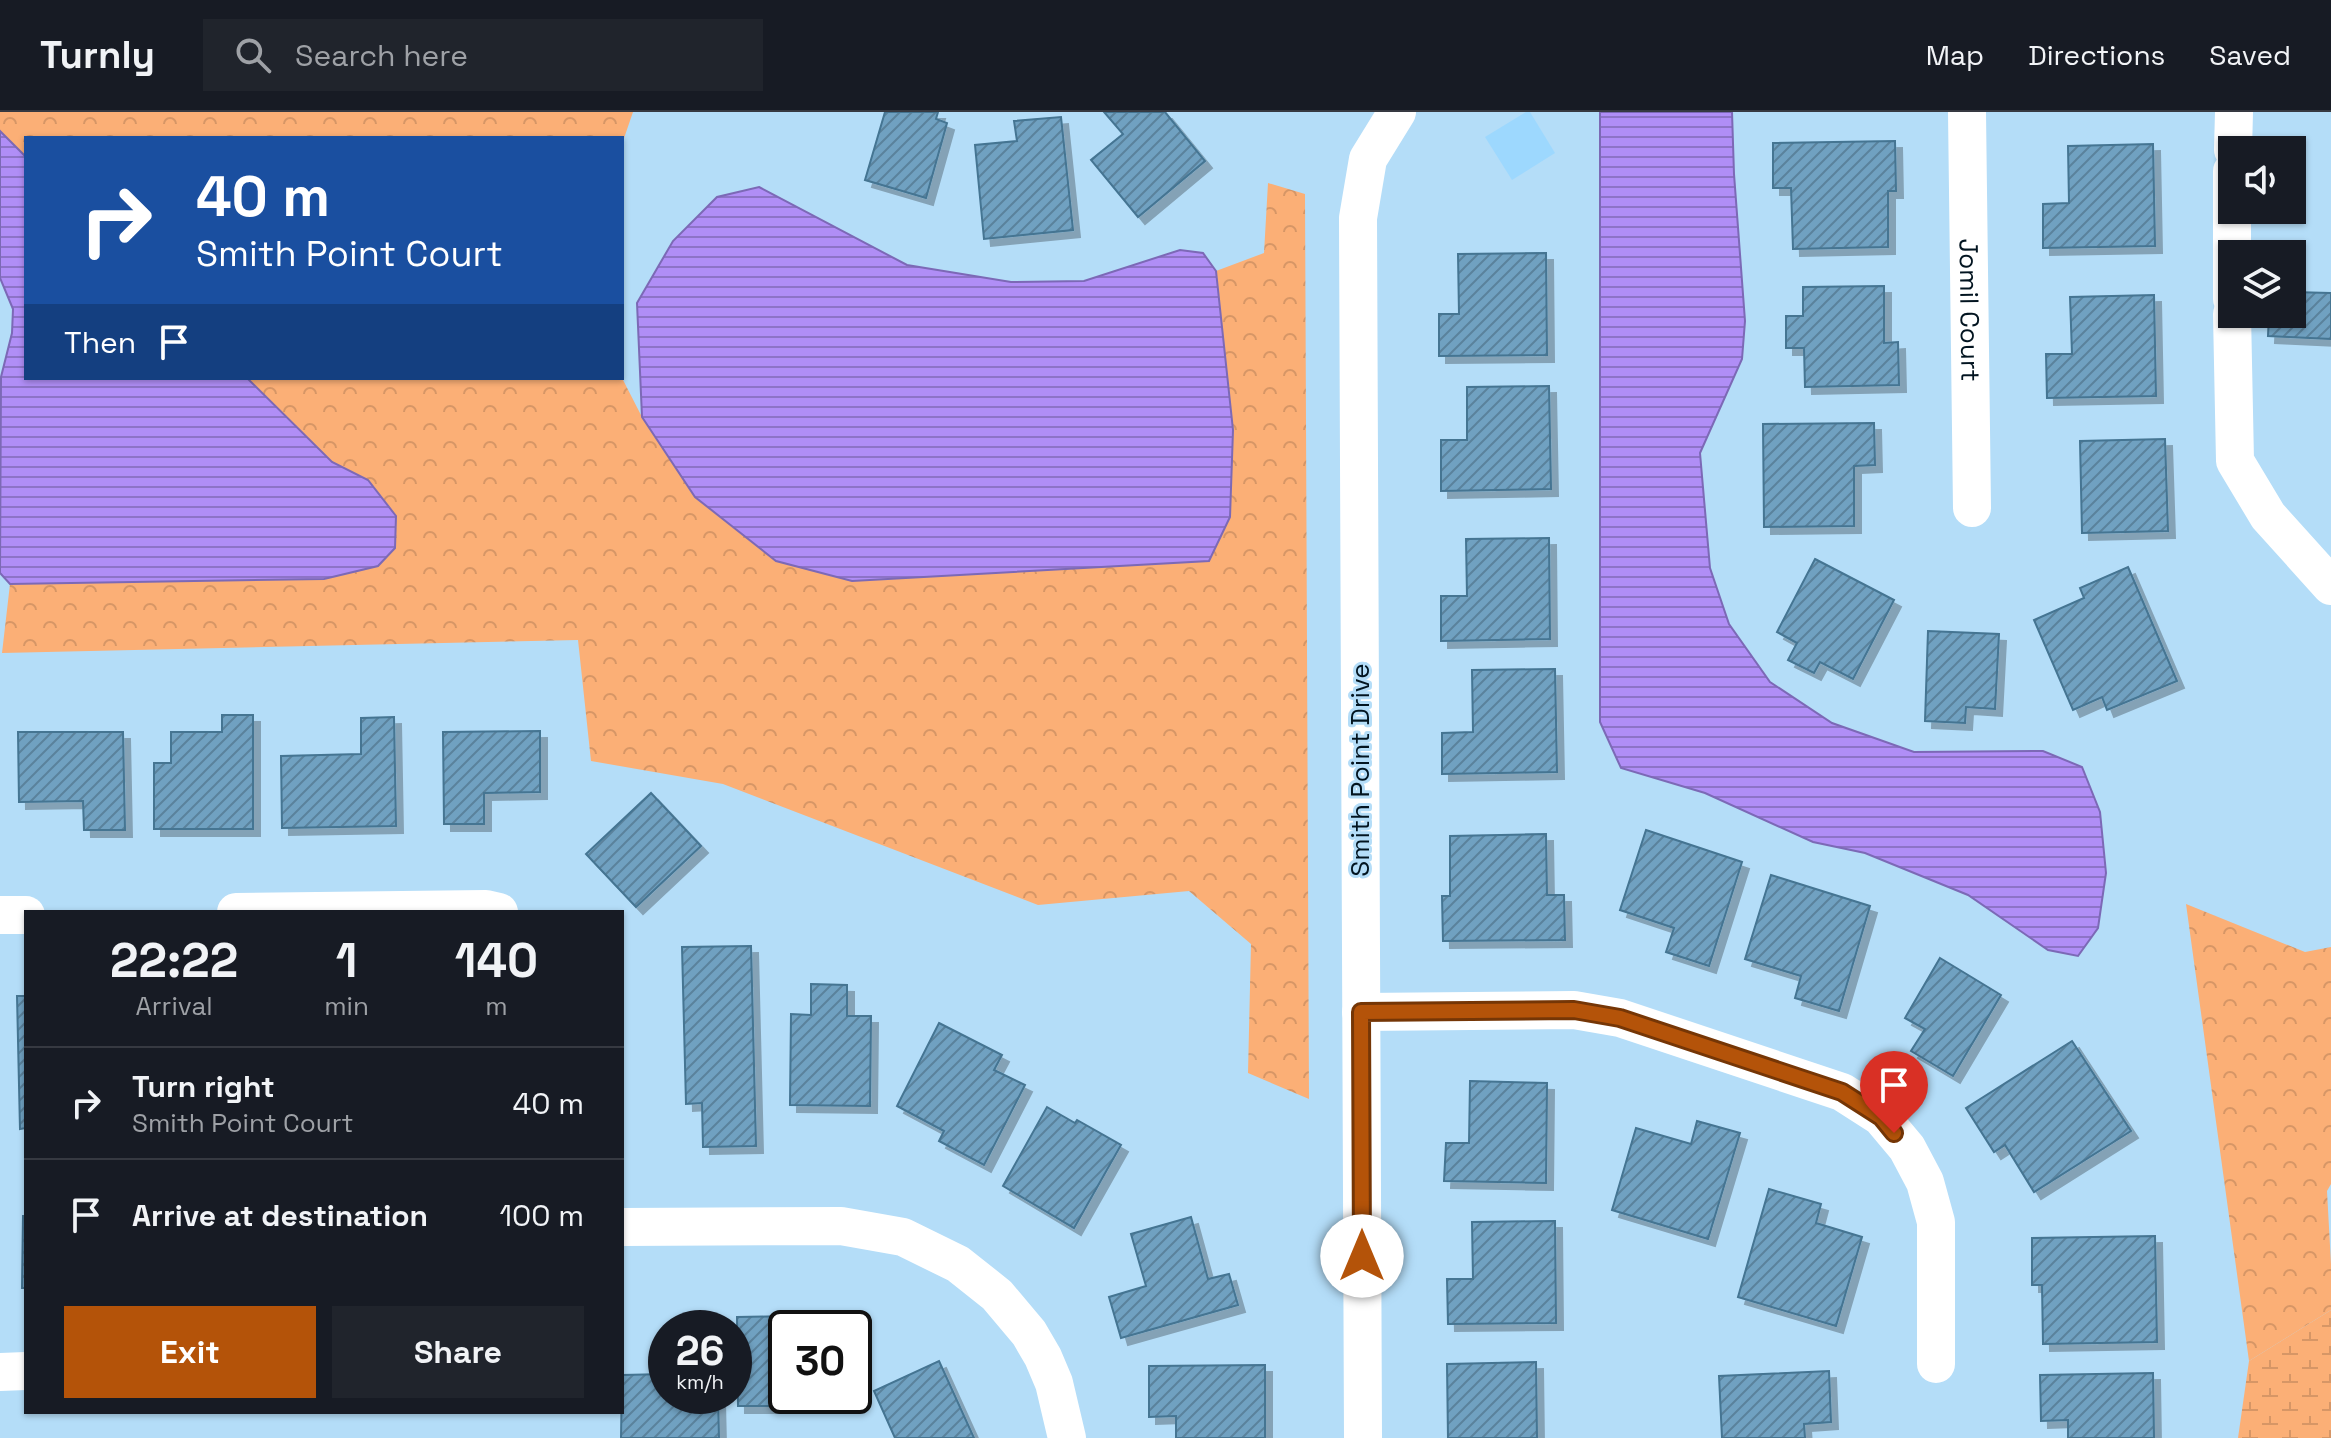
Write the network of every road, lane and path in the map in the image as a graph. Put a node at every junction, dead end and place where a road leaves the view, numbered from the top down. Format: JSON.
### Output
{"nodes":[{"id":1,"x":1397,"y":112,"type":"edge"},
{"id":2,"x":1967,"y":112,"type":"edge"},
{"id":3,"x":2234,"y":112,"type":"edge"},
{"id":4,"x":2233,"y":136,"type":"edge"},
{"id":5,"x":2232,"y":328,"type":"edge"},
{"id":6,"x":1972,"y":508,"type":"dead end"},
{"id":7,"x":2331,"y":586,"type":"edge"},
{"id":8,"x":403,"y":910,"type":"edge"},
{"id":9,"x":490,"y":910,"type":"edge"},
{"id":10,"x":0,"y":915,"type":"edge"},
{"id":11,"x":24,"y":915,"type":"edge"},
{"id":12,"x":1361,"y":1012,"type":"junction"},
{"id":13,"x":624,"y":1227,"type":"edge"},
{"id":14,"x":1936,"y":1364,"type":"dead end"},
{"id":15,"x":24,"y":1371,"type":"edge"},
{"id":16,"x":0,"y":1372,"type":"edge"},
{"id":17,"x":1067,"y":1438,"type":"edge"},
{"id":18,"x":1363,"y":1438,"type":"edge"}],
"edges":[{"from":1,"to":12,"type":"street","name":"Smith Point Drive"},
{"from":2,"to":6,"type":"street","name":"Jomil Court"},
{"from":3,"to":4,"type":"street"},
{"from":5,"to":7,"type":"street"},
{"from":8,"to":9,"type":"street"},
{"from":10,"to":11,"type":"street"},
{"from":12,"to":14,"type":"street"},
{"from":12,"to":18,"type":"street","name":"Smith Point Drive"},
{"from":13,"to":17,"type":"street"},
{"from":15,"to":16,"type":"street"}]}
